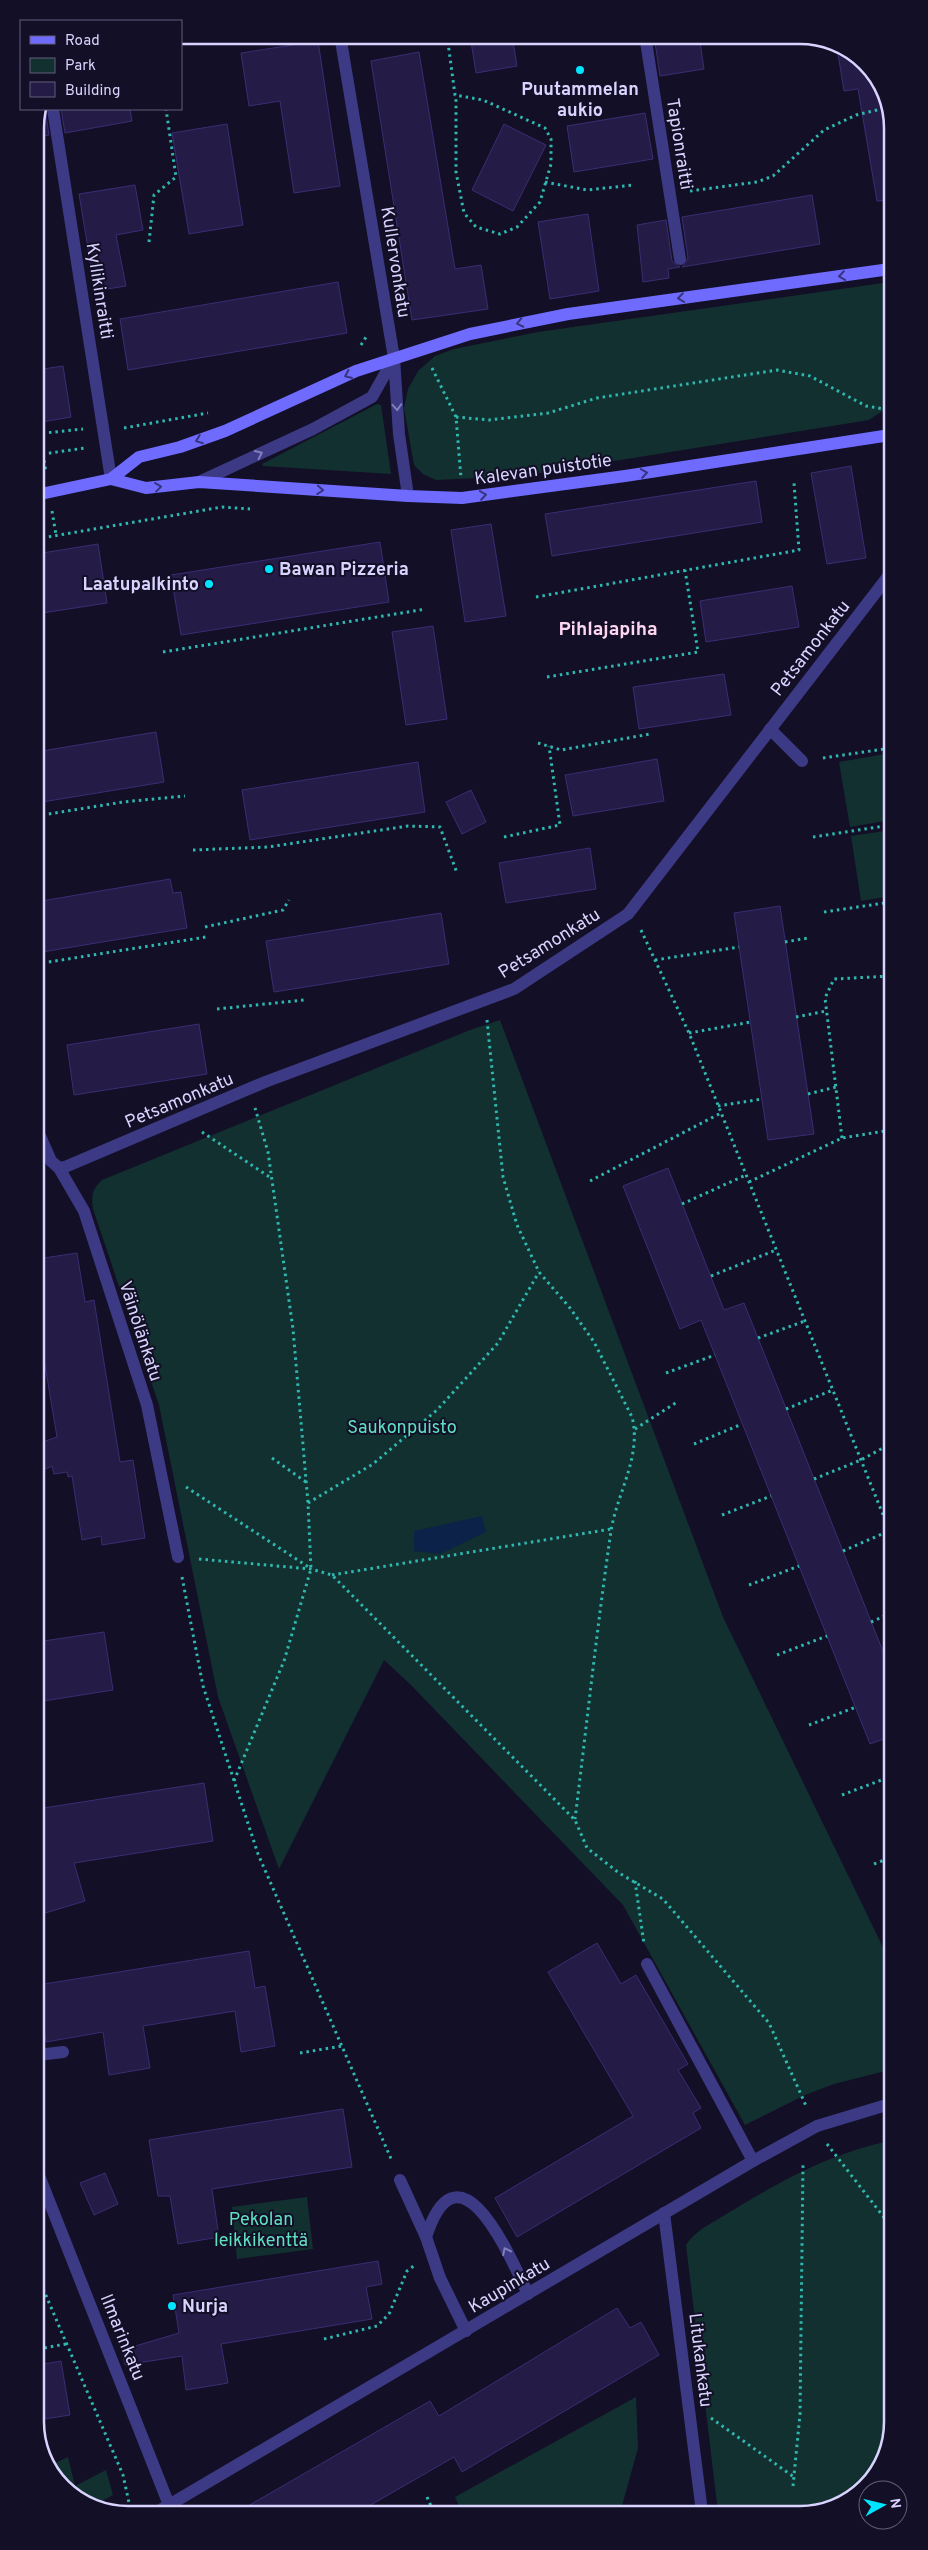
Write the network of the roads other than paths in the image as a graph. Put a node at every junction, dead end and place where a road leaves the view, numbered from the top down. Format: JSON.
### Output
{"nodes":[{"id":1,"x":342,"y":44,"type":"edge"},
{"id":2,"x":646,"y":44,"type":"edge"},
{"id":3,"x":53,"y":110,"type":"edge"},
{"id":4,"x":680,"y":259,"type":"dead end"},
{"id":5,"x":884,"y":270,"type":"edge"},
{"id":6,"x":394,"y":358,"type":"junction"},
{"id":7,"x":884,"y":436,"type":"edge"},
{"id":8,"x":111,"y":479,"type":"junction"},
{"id":9,"x":199,"y":482,"type":"junction"},
{"id":10,"x":44,"y":493,"type":"edge"},
{"id":11,"x":408,"y":496,"type":"junction"},
{"id":12,"x":884,"y":582,"type":"edge"},
{"id":13,"x":770,"y":729,"type":"junction"},
{"id":14,"x":802,"y":761,"type":"road end"},
{"id":15,"x":44,"y":1147,"type":"edge"},
{"id":16,"x":59,"y":1168,"type":"junction"},
{"id":17,"x":178,"y":1557,"type":"road end"},
{"id":18,"x":647,"y":1964,"type":"road end"},
{"id":19,"x":63,"y":2052,"type":"dead end"},
{"id":20,"x":44,"y":2054,"type":"edge"},
{"id":21,"x":884,"y":2105,"type":"edge"},
{"id":22,"x":753,"y":2160,"type":"junction"},
{"id":23,"x":400,"y":2180,"type":"road end"},
{"id":24,"x":44,"y":2188,"type":"edge"},
{"id":25,"x":664,"y":2213,"type":"junction"},
{"id":26,"x":426,"y":2237,"type":"junction"},
{"id":27,"x":528,"y":2294,"type":"junction"},
{"id":28,"x":466,"y":2331,"type":"junction"},
{"id":29,"x":170,"y":2506,"type":"edge"},
{"id":30,"x":176,"y":2506,"type":"edge"},
{"id":31,"x":701,"y":2506,"type":"edge"}],
"edges":[{"from":1,"to":6,"type":"street","name":"Kullervonkatu"},
{"from":2,"to":4,"type":"street","name":"Tapionraitti"},
{"from":3,"to":8,"type":"street","name":"Kyllikinraitti"},
{"from":5,"to":6,"type":"main road","name":"Kalevan puistotie","one_way":true},
{"from":6,"to":8,"type":"main road","name":"Kalevan puistotie","one_way":true},
{"from":9,"to":6,"type":"street","name":"Kalevan puistotie","one_way":true},
{"from":6,"to":11,"type":"street","name":"Kullervonkatu","one_way":true},
{"from":11,"to":7,"type":"main road","name":"Kalevan puistotie","one_way":true},
{"from":8,"to":9,"type":"main road","name":"Kalevan puistotie","one_way":true},
{"from":8,"to":10,"type":"main road","name":"Kalevan puistotie"},
{"from":9,"to":11,"type":"main road","name":"Kalevan puistotie","one_way":true},
{"from":12,"to":13,"type":"street","name":"Petsamonkatu"},
{"from":13,"to":14,"type":"street"},
{"from":13,"to":16,"type":"street","name":"Petsamonkatu"},
{"from":15,"to":16,"type":"street","name":"Väinölänkatu"},
{"from":16,"to":17,"type":"street","name":"Väinölänkatu"},
{"from":18,"to":22,"type":"street"},
{"from":19,"to":20,"type":"street"},
{"from":21,"to":22,"type":"street","name":"Kaupinkatu"},
{"from":22,"to":25,"type":"street","name":"Kaupinkatu"},
{"from":23,"to":26,"type":"street"},
{"from":24,"to":29,"type":"street","name":"Ilmarinkatu"},
{"from":25,"to":27,"type":"street","name":"Kaupinkatu"},
{"from":25,"to":31,"type":"street","name":"Litukankatu"},
{"from":27,"to":26,"type":"street","one_way":true},
{"from":26,"to":28,"type":"street"},
{"from":27,"to":28,"type":"street","name":"Kaupinkatu"},
{"from":28,"to":30,"type":"street","name":"Kaupinkatu"}]}
